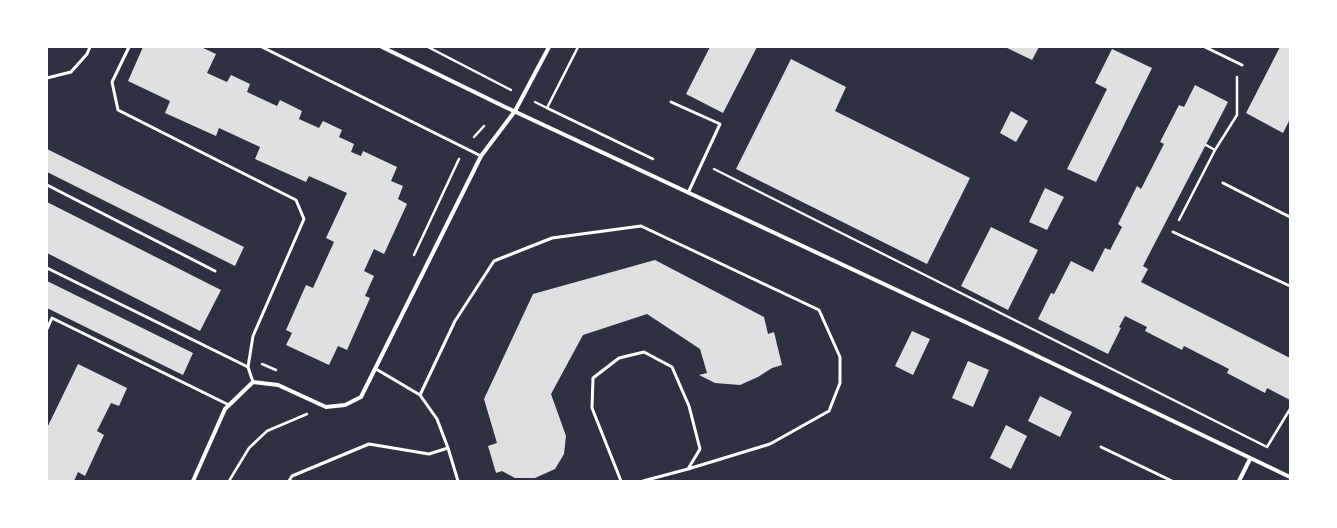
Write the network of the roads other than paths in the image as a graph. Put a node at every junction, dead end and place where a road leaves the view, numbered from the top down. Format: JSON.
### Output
{"nodes":[{"id":1,"x":90,"y":47,"type":"edge"},
{"id":2,"x":129,"y":47,"type":"edge"},
{"id":3,"x":262,"y":47,"type":"edge"},
{"id":4,"x":382,"y":47,"type":"edge"},
{"id":5,"x":549,"y":47,"type":"edge"},
{"id":6,"x":1205,"y":47,"type":"edge"},
{"id":7,"x":1242,"y":65,"type":"dead end"},
{"id":8,"x":47,"y":78,"type":"edge"},
{"id":9,"x":671,"y":102,"type":"dead end"},
{"id":10,"x":515,"y":112,"type":"junction"},
{"id":11,"x":481,"y":156,"type":"junction"},
{"id":12,"x":1223,"y":183,"type":"dead end"},
{"id":13,"x":47,"y":185,"type":"edge"},
{"id":14,"x":688,"y":193,"type":"junction"},
{"id":15,"x":1290,"y":217,"type":"edge"},
{"id":16,"x":1173,"y":232,"type":"dead end"},
{"id":17,"x":47,"y":268,"type":"edge"},
{"id":18,"x":215,"y":271,"type":"dead end"},
{"id":19,"x":1290,"y":286,"type":"edge"},
{"id":20,"x":47,"y":329,"type":"edge"},
{"id":21,"x":248,"y":367,"type":"junction"},
{"id":22,"x":376,"y":369,"type":"junction"},
{"id":23,"x":253,"y":382,"type":"junction"},
{"id":24,"x":420,"y":395,"type":"junction"},
{"id":25,"x":228,"y":405,"type":"junction"},
{"id":26,"x":1101,"y":447,"type":"dead end"},
{"id":27,"x":448,"y":448,"type":"junction"},
{"id":28,"x":1250,"y":459,"type":"junction"},
{"id":29,"x":688,"y":469,"type":"junction"},
{"id":30,"x":1290,"y":478,"type":"edge"},
{"id":31,"x":192,"y":481,"type":"edge"},
{"id":32,"x":289,"y":481,"type":"edge"},
{"id":33,"x":458,"y":481,"type":"edge"},
{"id":34,"x":621,"y":481,"type":"edge"},
{"id":35,"x":643,"y":481,"type":"edge"},
{"id":36,"x":1172,"y":481,"type":"edge"},
{"id":37,"x":1239,"y":481,"type":"edge"}],
"edges":[{"from":1,"to":8,"type":"lane"},
{"from":2,"to":21,"type":"lane"},
{"from":3,"to":11,"type":"lane"},
{"from":4,"to":10,"type":"street"},
{"from":5,"to":10,"type":"street"},
{"from":6,"to":7,"type":"lane"},
{"from":9,"to":14,"type":"lane"},
{"from":10,"to":11,"type":"street"},
{"from":10,"to":14,"type":"street"},
{"from":11,"to":22,"type":"street"},
{"from":12,"to":15,"type":"lane"},
{"from":13,"to":18,"type":"lane"},
{"from":14,"to":28,"type":"street"},
{"from":16,"to":19,"type":"lane"},
{"from":17,"to":21,"type":"lane"},
{"from":20,"to":25,"type":"lane"},
{"from":21,"to":23,"type":"lane"},
{"from":22,"to":23,"type":"street"},
{"from":22,"to":24,"type":"lane"},
{"from":23,"to":25,"type":"street"},
{"from":24,"to":27,"type":"lane"},
{"from":24,"to":29,"type":"lane"},
{"from":25,"to":31,"type":"street"},
{"from":26,"to":36,"type":"lane"},
{"from":27,"to":32,"type":"lane"},
{"from":27,"to":33,"type":"lane"},
{"from":28,"to":30,"type":"street"},
{"from":28,"to":37,"type":"street"},
{"from":29,"to":34,"type":"lane"},
{"from":29,"to":35,"type":"lane"}]}
